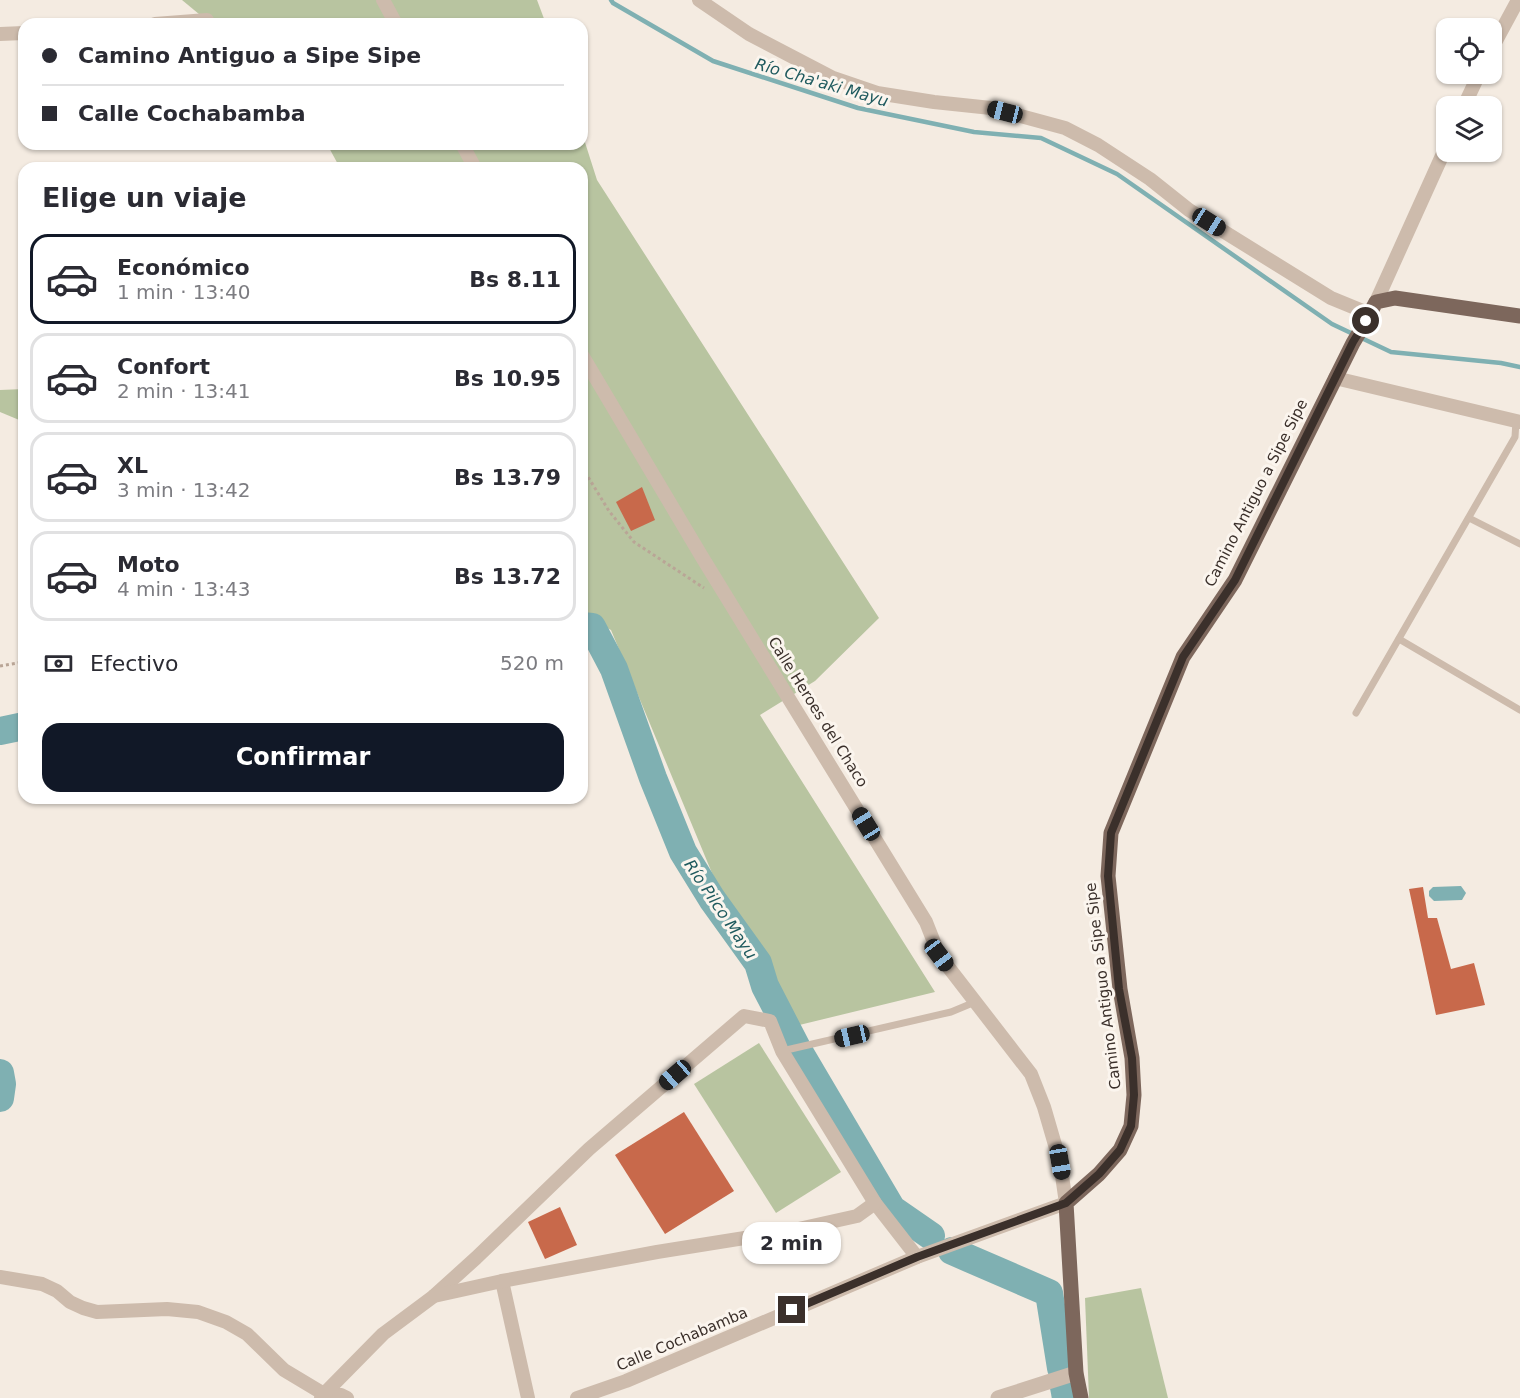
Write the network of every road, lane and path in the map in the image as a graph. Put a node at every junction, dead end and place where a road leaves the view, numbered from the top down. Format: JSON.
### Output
{"nodes":[{"id":1,"x":383,"y":0,"type":"edge"},
{"id":2,"x":699,"y":0,"type":"edge"},
{"id":3,"x":1518,"y":0,"type":"edge"},
{"id":4,"x":393,"y":18,"type":"edge"},
{"id":5,"x":1502,"y":30,"type":"edge"},
{"id":6,"x":18,"y":33,"type":"edge"},
{"id":7,"x":0,"y":34,"type":"edge"},
{"id":8,"x":1439,"y":162,"type":"edge"},
{"id":9,"x":1371,"y":313,"type":"junction"},
{"id":10,"x":1520,"y":316,"type":"edge"},
{"id":11,"x":588,"y":365,"type":"edge"},
{"id":12,"x":1335,"y":378,"type":"junction"},
{"id":13,"x":1518,"y":422,"type":"edge"},
{"id":14,"x":588,"y":477,"type":"edge"},
{"id":15,"x":1469,"y":518,"type":"junction"},
{"id":16,"x":1520,"y":543,"type":"edge"},
{"id":17,"x":704,"y":588,"type":"dead end"},
{"id":18,"x":1399,"y":639,"type":"junction"},
{"id":19,"x":18,"y":663,"type":"edge"},
{"id":20,"x":0,"y":666,"type":"edge"},
{"id":21,"x":1520,"y":710,"type":"edge"},
{"id":22,"x":1356,"y":713,"type":"dead end"},
{"id":23,"x":975,"y":1002,"type":"junction"},
{"id":24,"x":782,"y":1051,"type":"junction"},
{"id":25,"x":875,"y":1203,"type":"junction"},
{"id":26,"x":1066,"y":1203,"type":"junction"},
{"id":27,"x":917,"y":1257,"type":"junction"},
{"id":28,"x":0,"y":1277,"type":"edge"},
{"id":29,"x":502,"y":1281,"type":"junction"},
{"id":30,"x":434,"y":1296,"type":"junction"},
{"id":31,"x":1076,"y":1373,"type":"junction"},
{"id":32,"x":322,"y":1396,"type":"edge"},
{"id":33,"x":347,"y":1398,"type":"edge"},
{"id":34,"x":528,"y":1398,"type":"edge"},
{"id":35,"x":577,"y":1398,"type":"edge"},
{"id":36,"x":998,"y":1398,"type":"edge"},
{"id":37,"x":1081,"y":1398,"type":"edge"}],
"edges":[{"from":1,"to":4,"type":"street"},
{"from":2,"to":9,"type":"street"},
{"from":3,"to":5,"type":"street"},
{"from":6,"to":7,"type":"street"},
{"from":8,"to":9,"type":"street"},
{"from":9,"to":10,"type":"main road"},
{"from":9,"to":12,"type":"main road","name":"Camino Antiguo a Sipe Sipe"},
{"from":11,"to":23,"type":"street","name":"Calle Heroes del Chaco"},
{"from":12,"to":13,"type":"street"},
{"from":12,"to":26,"type":"main road","name":"Camino Antiguo a Sipe Sipe"},
{"from":13,"to":15,"type":"lane"},
{"from":14,"to":17,"type":"path"},
{"from":15,"to":16,"type":"lane"},
{"from":15,"to":18,"type":"lane"},
{"from":18,"to":21,"type":"lane"},
{"from":18,"to":22,"type":"lane"},
{"from":19,"to":20,"type":"path"},
{"from":23,"to":24,"type":"lane"},
{"from":23,"to":26,"type":"street","name":"Calle Heroes del Chaco"},
{"from":24,"to":25,"type":"street"},
{"from":24,"to":30,"type":"street"},
{"from":25,"to":27,"type":"street"},
{"from":25,"to":29,"type":"street"},
{"from":26,"to":27,"type":"street","name":"Calle Cochabamba"},
{"from":26,"to":31,"type":"main road","name":"Calle Heroes del Chaco"},
{"from":27,"to":35,"type":"street","name":"Calle Cochabamba"},
{"from":28,"to":32,"type":"street"},
{"from":29,"to":30,"type":"street"},
{"from":29,"to":34,"type":"street"},
{"from":30,"to":32,"type":"street"},
{"from":31,"to":36,"type":"street"},
{"from":31,"to":37,"type":"main road","name":"Calle Heroes del Chaco"},
{"from":32,"to":33,"type":"street"}]}
